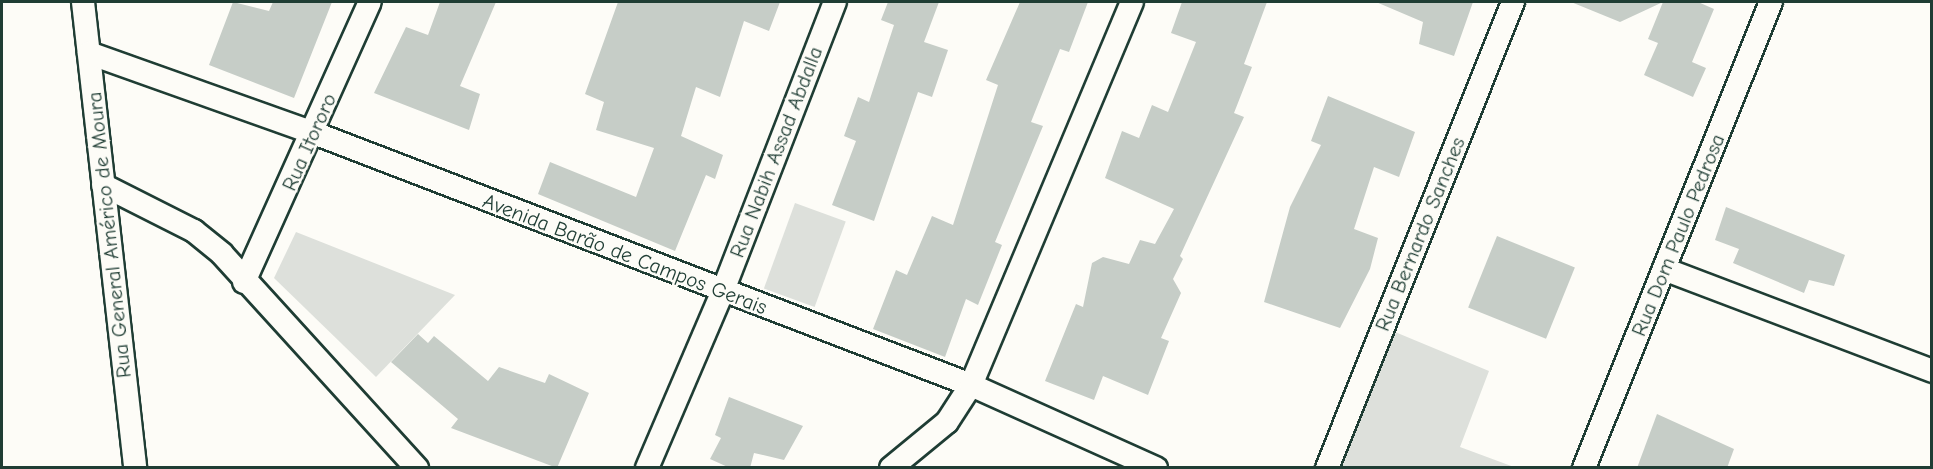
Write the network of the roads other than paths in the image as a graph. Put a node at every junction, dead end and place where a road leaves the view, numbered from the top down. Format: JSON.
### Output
{"nodes":[{"id":1,"x":83,"y":2,"type":"edge"},
{"id":2,"x":370,"y":2,"type":"edge"},
{"id":3,"x":835,"y":2,"type":"edge"},
{"id":4,"x":1132,"y":2,"type":"edge"},
{"id":5,"x":1513,"y":2,"type":"edge"},
{"id":6,"x":1771,"y":2,"type":"edge"},
{"id":7,"x":89,"y":53,"type":"junction"},
{"id":8,"x":314,"y":133,"type":"junction"},
{"id":9,"x":103,"y":185,"type":"junction"},
{"id":10,"x":1664,"y":269,"type":"junction"},
{"id":11,"x":244,"y":282,"type":"junction"},
{"id":12,"x":722,"y":293,"type":"junction"},
{"id":13,"x":1932,"y":371,"type":"edge"},
{"id":14,"x":971,"y":385,"type":"junction"},
{"id":15,"x":1118,"y":460,"type":"edge"},
{"id":16,"x":135,"y":468,"type":"edge"},
{"id":17,"x":417,"y":468,"type":"edge"},
{"id":18,"x":647,"y":468,"type":"edge"},
{"id":19,"x":891,"y":468,"type":"edge"},
{"id":20,"x":1156,"y":468,"type":"edge"},
{"id":21,"x":1327,"y":468,"type":"edge"},
{"id":22,"x":1584,"y":468,"type":"edge"}],
"edges":[{"from":1,"to":7,"type":"street","name":"Rua General Américo de Moura"},
{"from":2,"to":8,"type":"street","name":"Rua Itororo"},
{"from":3,"to":12,"type":"street","name":"Rua Nabih Assad Abdalla"},
{"from":4,"to":14,"type":"street"},
{"from":5,"to":21,"type":"street","name":"Rua Bernardo Sanches"},
{"from":6,"to":10,"type":"street","name":"Rua Dom Paulo Pedrosa"},
{"from":7,"to":8,"type":"street","name":"Avenida Barão de Campos Gerais"},
{"from":7,"to":9,"type":"street","name":"Rua General Américo de Moura"},
{"from":8,"to":11,"type":"street","name":"Rua Itororo"},
{"from":8,"to":12,"type":"street","name":"Avenida Barão de Campos Gerais"},
{"from":9,"to":11,"type":"street"},
{"from":9,"to":16,"type":"street","name":"Rua General Américo de Moura"},
{"from":10,"to":13,"type":"street"},
{"from":10,"to":22,"type":"street","name":"Rua Dom Paulo Pedrosa"},
{"from":11,"to":17,"type":"street"},
{"from":12,"to":14,"type":"street","name":"Avenida Barão de Campos Gerais"},
{"from":12,"to":18,"type":"street","name":"Rua Nabih Assad Abdalla"},
{"from":14,"to":15,"type":"street","name":"Avenida Barão de Campos Gerais"},
{"from":14,"to":19,"type":"street"},
{"from":15,"to":20,"type":"street","name":"Avenida Barão de Campos Gerais"}]}
